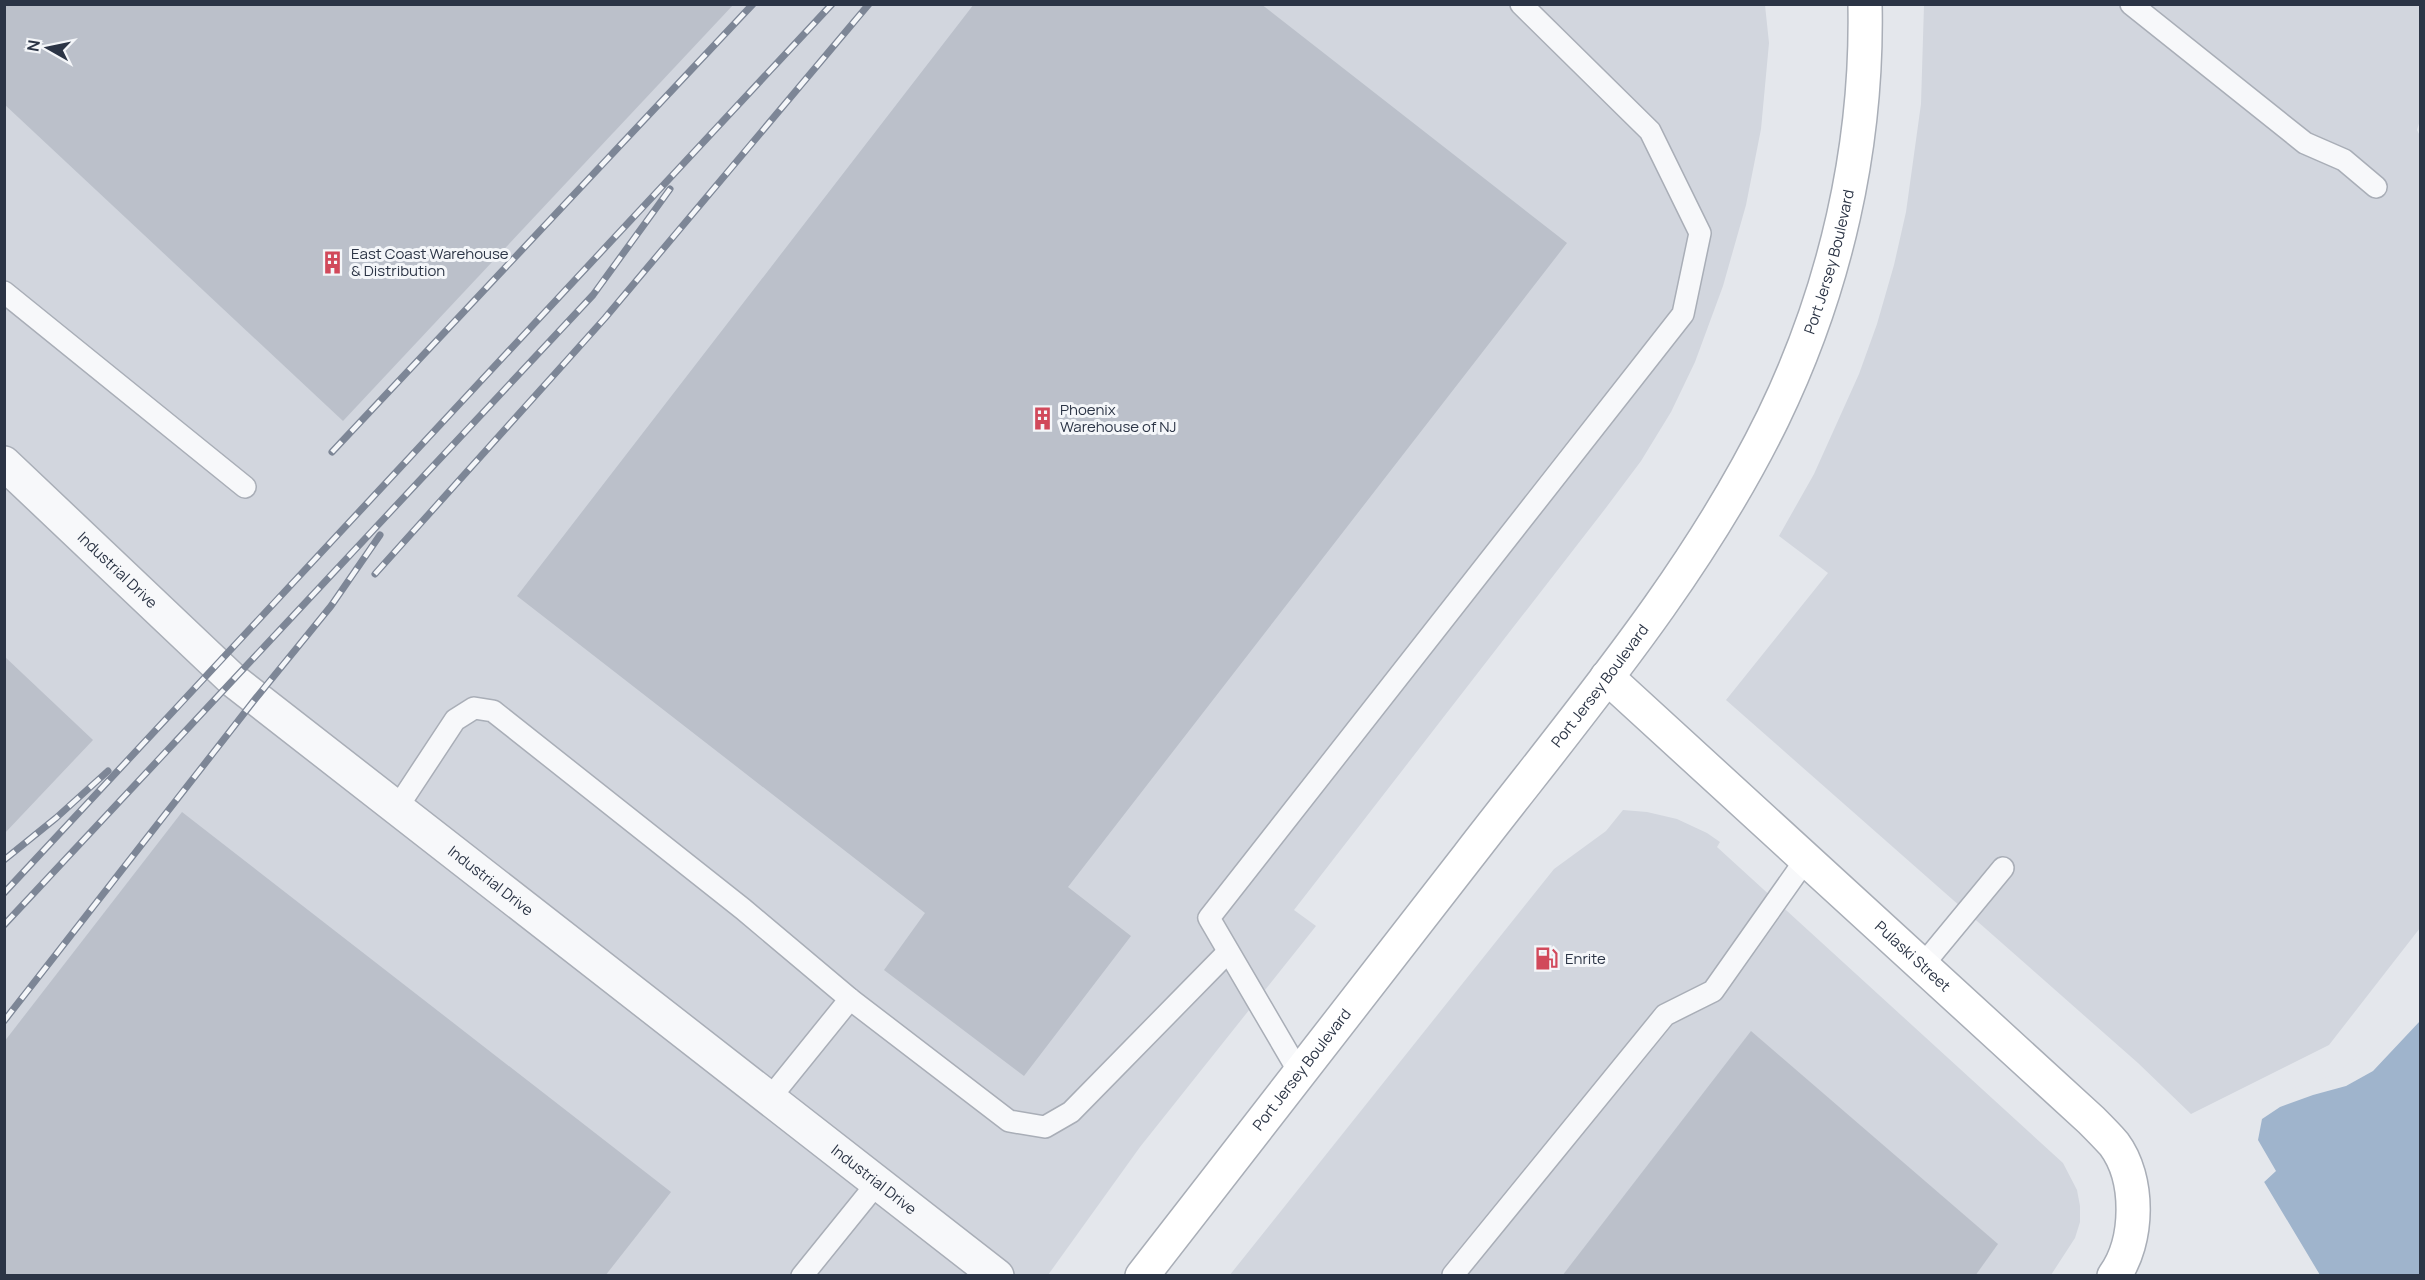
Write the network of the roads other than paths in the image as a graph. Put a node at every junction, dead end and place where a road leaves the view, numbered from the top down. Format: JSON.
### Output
{"nodes":[{"id":1,"x":1521,"y":4,"type":"edge"},
{"id":2,"x":1865,"y":4,"type":"edge"},
{"id":3,"x":2131,"y":4,"type":"edge"},
{"id":4,"x":2376,"y":187,"type":"dead end"},
{"id":5,"x":4,"y":292,"type":"edge"},
{"id":6,"x":4,"y":463,"type":"edge"},
{"id":7,"x":245,"y":487,"type":"dead end"},
{"id":8,"x":1607,"y":677,"type":"junction"},
{"id":9,"x":397,"y":808,"type":"junction"},
{"id":10,"x":1806,"y":859,"type":"junction"},
{"id":11,"x":2003,"y":868,"type":"dead end"},
{"id":12,"x":1228,"y":952,"type":"junction"},
{"id":13,"x":1922,"y":966,"type":"junction"},
{"id":14,"x":850,"y":999,"type":"junction"},
{"id":15,"x":1299,"y":1072,"type":"junction"},
{"id":16,"x":770,"y":1098,"type":"junction"},
{"id":17,"x":878,"y":1182,"type":"junction"},
{"id":18,"x":802,"y":1275,"type":"edge"},
{"id":19,"x":997,"y":1275,"type":"edge"},
{"id":20,"x":1142,"y":1275,"type":"edge"},
{"id":21,"x":1453,"y":1275,"type":"edge"},
{"id":22,"x":2114,"y":1275,"type":"edge"}],
"edges":[{"from":1,"to":12,"type":"lane"},
{"from":2,"to":8,"type":"street","name":"Port Jersey Boulevard"},
{"from":3,"to":4,"type":"lane"},
{"from":5,"to":7,"type":"lane"},
{"from":6,"to":9,"type":"street","name":"Industrial Drive"},
{"from":8,"to":10,"type":"street","name":"Pulaski Street"},
{"from":8,"to":15,"type":"street","name":"Port Jersey Boulevard"},
{"from":9,"to":14,"type":"lane"},
{"from":9,"to":16,"type":"street","name":"Industrial Drive"},
{"from":10,"to":13,"type":"street","name":"Pulaski Street"},
{"from":10,"to":21,"type":"lane"},
{"from":11,"to":13,"type":"lane"},
{"from":12,"to":14,"type":"lane"},
{"from":12,"to":15,"type":"lane"},
{"from":13,"to":22,"type":"street","name":"Pulaski Street"},
{"from":14,"to":16,"type":"lane"},
{"from":15,"to":20,"type":"street","name":"Port Jersey Boulevard"},
{"from":16,"to":17,"type":"street","name":"Industrial Drive"},
{"from":17,"to":18,"type":"lane"},
{"from":17,"to":19,"type":"street","name":"Industrial Drive"}]}
